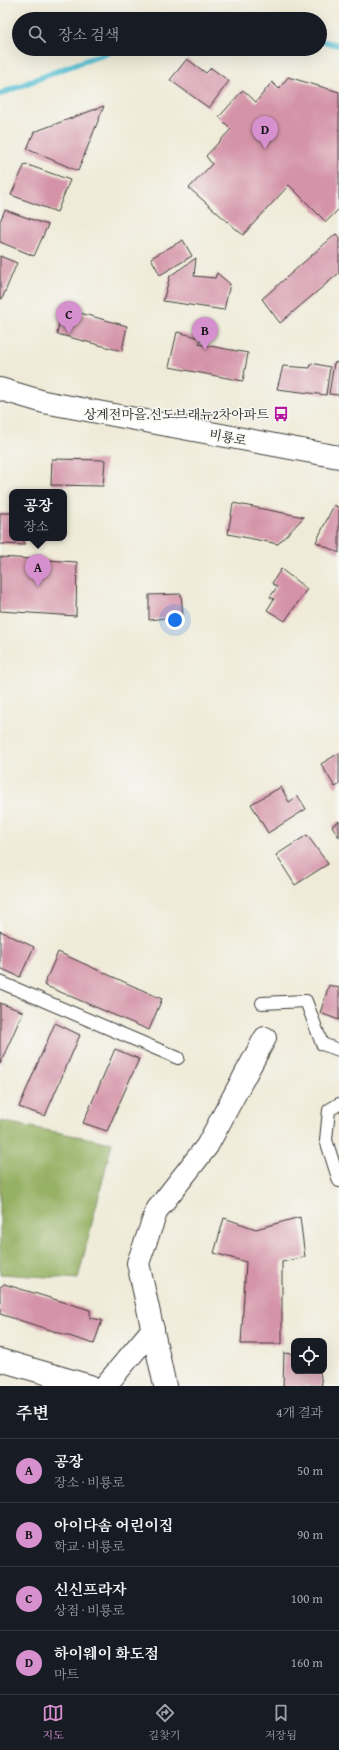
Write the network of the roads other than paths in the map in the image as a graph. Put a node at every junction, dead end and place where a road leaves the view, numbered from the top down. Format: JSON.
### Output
{"nodes":[{"id":1,"x":0,"y":390,"type":"edge"},
{"id":2,"x":339,"y":457,"type":"edge"},
{"id":3,"x":0,"y":982,"type":"edge"},
{"id":4,"x":262,"y":1003,"type":"dead end"},
{"id":5,"x":265,"y":1038,"type":"dead end"},
{"id":6,"x":339,"y":1050,"type":"edge"},
{"id":7,"x":178,"y":1058,"type":"dead end"},
{"id":8,"x":339,"y":1104,"type":"edge"},
{"id":9,"x":339,"y":1181,"type":"edge"},
{"id":10,"x":153,"y":1329,"type":"junction"},
{"id":11,"x":0,"y":1360,"type":"edge"},
{"id":12,"x":90,"y":1386,"type":"edge"},
{"id":13,"x":105,"y":1386,"type":"edge"},
{"id":14,"x":165,"y":1386,"type":"edge"}],
"edges":[{"from":1,"to":2,"type":"street","name":"비룡로"},
{"from":3,"to":7,"type":"lane"},
{"from":4,"to":6,"type":"lane"},
{"from":5,"to":10,"type":"street"},
{"from":8,"to":9,"type":"lane"},
{"from":10,"to":13,"type":"street"},
{"from":10,"to":14,"type":"street"},
{"from":11,"to":12,"type":"street"}]}
